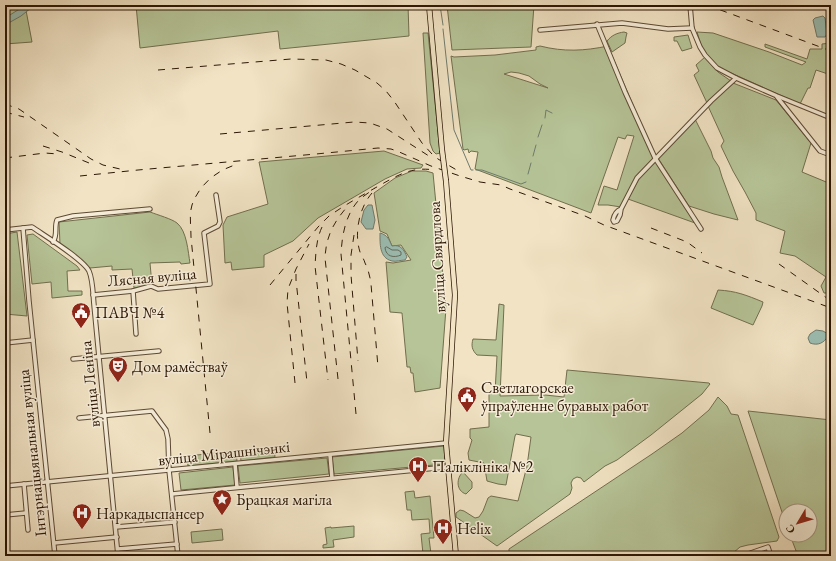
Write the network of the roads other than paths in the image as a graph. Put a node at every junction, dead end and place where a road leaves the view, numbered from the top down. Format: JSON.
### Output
{"nodes":[{"id":1,"x":429,"y":5,"type":"edge"},
{"id":2,"x":690,"y":5,"type":"edge"},
{"id":3,"x":597,"y":24,"type":"junction"},
{"id":4,"x":692,"y":28,"type":"junction"},
{"id":5,"x":540,"y":30,"type":"dead end"},
{"id":6,"x":736,"y":78,"type":"junction"},
{"id":7,"x":777,"y":96,"type":"junction"},
{"id":8,"x":831,"y":118,"type":"edge"},
{"id":9,"x":831,"y":155,"type":"edge"},
{"id":10,"x":655,"y":158,"type":"junction"},
{"id":11,"x":216,"y":194,"type":"dead end"},
{"id":12,"x":150,"y":209,"type":"dead end"},
{"id":13,"x":621,"y":209,"type":"dead end"},
{"id":14,"x":23,"y":228,"type":"junction"},
{"id":15,"x":701,"y":229,"type":"dead end"},
{"id":16,"x":5,"y":230,"type":"edge"},
{"id":17,"x":54,"y":242,"type":"junction"},
{"id":18,"x":133,"y":291,"type":"junction"},
{"id":19,"x":93,"y":295,"type":"junction"},
{"id":20,"x":136,"y":334,"type":"dead end"},
{"id":21,"x":33,"y":340,"type":"junction"},
{"id":22,"x":5,"y":342,"type":"edge"},
{"id":23,"x":159,"y":351,"type":"dead end"},
{"id":24,"x":99,"y":356,"type":"junction"},
{"id":25,"x":73,"y":359,"type":"dead end"},
{"id":26,"x":105,"y":415,"type":"junction"},
{"id":27,"x":78,"y":418,"type":"dead end"},
{"id":28,"x":446,"y":443,"type":"junction"},
{"id":29,"x":330,"y":455,"type":"junction"},
{"id":30,"x":235,"y":464,"type":"junction"},
{"id":31,"x":447,"y":467,"type":"junction"},
{"id":32,"x":170,"y":470,"type":"junction"},
{"id":33,"x":111,"y":476,"type":"junction"},
{"id":34,"x":332,"y":478,"type":"junction"},
{"id":35,"x":48,"y":482,"type":"junction"},
{"id":36,"x":24,"y":484,"type":"junction"},
{"id":37,"x":5,"y":486,"type":"edge"},
{"id":38,"x":237,"y":487,"type":"junction"},
{"id":39,"x":172,"y":494,"type":"junction"},
{"id":40,"x":26,"y":513,"type":"junction"},
{"id":41,"x":5,"y":515,"type":"edge"},
{"id":42,"x":175,"y":522,"type":"junction"},
{"id":43,"x":116,"y":527,"type":"junction"},
{"id":44,"x":28,"y":530,"type":"dead end"},
{"id":45,"x":117,"y":537,"type":"junction"},
{"id":46,"x":54,"y":543,"type":"junction"},
{"id":47,"x":177,"y":544,"type":"junction"},
{"id":48,"x":118,"y":549,"type":"junction"},
{"id":49,"x":55,"y":556,"type":"edge"},
{"id":50,"x":118,"y":556,"type":"edge"},
{"id":51,"x":178,"y":556,"type":"edge"},
{"id":52,"x":456,"y":556,"type":"edge"},
{"id":53,"x":742,"y":556,"type":"edge"},
{"id":54,"x":771,"y":556,"type":"edge"}],
"edges":[{"from":1,"to":28,"type":"main road","name":"вуліца Свярдлова","bridge":true},
{"from":2,"to":4,"type":"street"},
{"from":3,"to":4,"type":"street"},
{"from":3,"to":5,"type":"street"},
{"from":3,"to":10,"type":"street"},
{"from":4,"to":6,"type":"street"},
{"from":6,"to":7,"type":"street"},
{"from":6,"to":10,"type":"street"},
{"from":7,"to":8,"type":"street"},
{"from":7,"to":9,"type":"street"},
{"from":10,"to":13,"type":"street"},
{"from":10,"to":15,"type":"street"},
{"from":11,"to":18,"type":"street","name":"Лясная вуліца"},
{"from":12,"to":17,"type":"street"},
{"from":14,"to":16,"type":"street"},
{"from":14,"to":17,"type":"street","name":"вуліца Леніна"},
{"from":14,"to":21,"type":"street","name":"Інтэрнацыянальная вуліца"},
{"from":17,"to":19,"type":"street","name":"вуліца Леніна"},
{"from":18,"to":19,"type":"street","name":"Лясная вуліца"},
{"from":18,"to":20,"type":"street"},
{"from":19,"to":24,"type":"street","name":"вуліца Леніна"},
{"from":21,"to":22,"type":"street"},
{"from":21,"to":35,"type":"street","name":"Інтэрнацыянальная вуліца"},
{"from":23,"to":24,"type":"street"},
{"from":24,"to":25,"type":"street"},
{"from":24,"to":26,"type":"street","name":"вуліца Леніна"},
{"from":26,"to":27,"type":"street"},
{"from":26,"to":32,"type":"street"},
{"from":26,"to":33,"type":"street","name":"вуліца Леніна"},
{"from":28,"to":29,"type":"street","name":"вуліца Мірашнічэнкі"},
{"from":28,"to":31,"type":"main road","name":"вуліца Свярдлова"},
{"from":29,"to":30,"type":"street","name":"вуліца Мірашнічэнкі"},
{"from":29,"to":34,"type":"street"},
{"from":30,"to":32,"type":"street","name":"вуліца Мірашнічэнкі"},
{"from":30,"to":38,"type":"street"},
{"from":31,"to":34,"type":"street"},
{"from":31,"to":52,"type":"main road","name":"вуліца Свярдлова"},
{"from":32,"to":33,"type":"street","name":"вуліца Мірашнічэнкі"},
{"from":32,"to":39,"type":"street"},
{"from":33,"to":35,"type":"street","name":"вуліца Мірашнічэнкі"},
{"from":33,"to":43,"type":"street","name":"вуліца Леніна"},
{"from":34,"to":38,"type":"street"},
{"from":35,"to":36,"type":"street","name":"вуліца Мірашнічэнкі"},
{"from":35,"to":46,"type":"street","name":"Інтэрнацыянальная вуліца"},
{"from":36,"to":37,"type":"street","name":"вуліца Мірашнічэнкі"},
{"from":36,"to":40,"type":"street"},
{"from":38,"to":39,"type":"street"},
{"from":39,"to":42,"type":"street"},
{"from":40,"to":41,"type":"street"},
{"from":40,"to":44,"type":"street"},
{"from":42,"to":43,"type":"street"},
{"from":42,"to":47,"type":"street"},
{"from":43,"to":45,"type":"street","name":"вуліца Леніна"},
{"from":45,"to":46,"type":"street"},
{"from":45,"to":48,"type":"street","name":"вуліца Леніна"},
{"from":46,"to":49,"type":"street","name":"Інтэрнацыянальная вуліца"},
{"from":47,"to":48,"type":"street"},
{"from":47,"to":51,"type":"street"},
{"from":48,"to":50,"type":"street","name":"вуліца Леніна"},
{"from":53,"to":54,"type":"street"}]}
